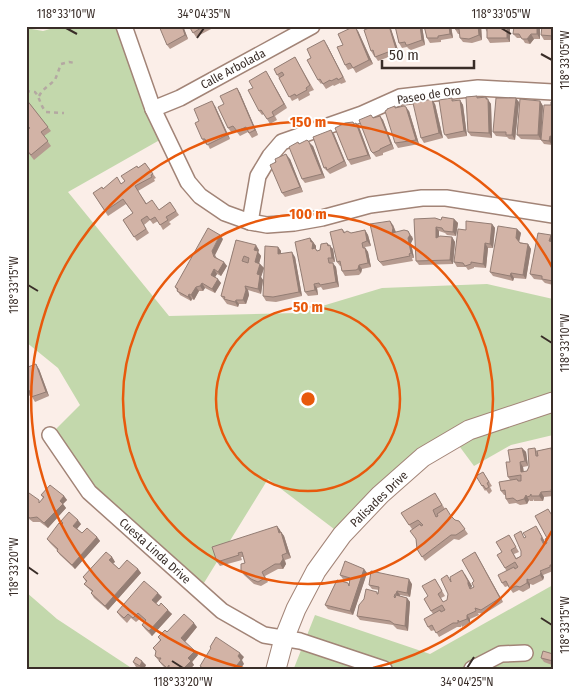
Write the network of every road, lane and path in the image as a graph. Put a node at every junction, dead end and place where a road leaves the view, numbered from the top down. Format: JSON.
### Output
{"nodes":[{"id":1,"x":124,"y":26,"type":"edge"},
{"id":2,"x":312,"y":26,"type":"edge"},
{"id":3,"x":75,"y":63,"type":"dead end"},
{"id":4,"x":26,"y":91,"type":"edge"},
{"id":5,"x":553,"y":92,"type":"edge"},
{"id":6,"x":39,"y":96,"type":"junction"},
{"id":7,"x":153,"y":109,"type":"junction"},
{"id":8,"x":64,"y":113,"type":"dead end"},
{"id":9,"x":553,"y":215,"type":"edge"},
{"id":10,"x":250,"y":222,"type":"junction"},
{"id":11,"x":553,"y":402,"type":"edge"},
{"id":12,"x":50,"y":435,"type":"dead end"},
{"id":13,"x":284,"y":639,"type":"junction"},
{"id":14,"x":525,"y":653,"type":"dead end"},
{"id":15,"x":276,"y":669,"type":"edge"},
{"id":16,"x":384,"y":669,"type":"edge"},
{"id":17,"x":472,"y":669,"type":"edge"}],
"edges":[{"from":1,"to":7,"type":"street"},
{"from":2,"to":7,"type":"street","name":"Calle Arbolada"},
{"from":3,"to":6,"type":"path"},
{"from":4,"to":6,"type":"path"},
{"from":5,"to":10,"type":"street","name":"Paseo de Oro"},
{"from":6,"to":8,"type":"path"},
{"from":7,"to":10,"type":"street"},
{"from":9,"to":10,"type":"street"},
{"from":11,"to":13,"type":"street","name":"Palisades Drive"},
{"from":12,"to":13,"type":"street","name":"Cuesta Linda Drive"},
{"from":13,"to":15,"type":"street","name":"Palisades Drive"},
{"from":13,"to":16,"type":"street","name":"Cuesta Linda Drive"},
{"from":14,"to":17,"type":"street"}]}
